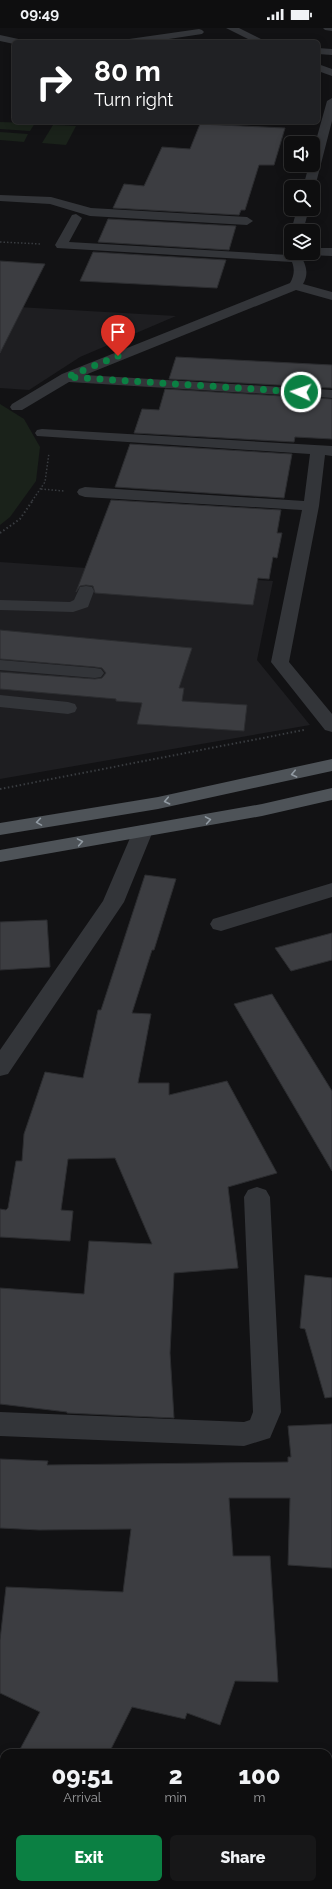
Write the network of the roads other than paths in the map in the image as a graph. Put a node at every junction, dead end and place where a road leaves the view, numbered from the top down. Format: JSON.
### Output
{"nodes":[{"id":1,"x":231,"y":28,"type":"edge"},
{"id":2,"x":328,"y":28,"type":"edge"},
{"id":3,"x":332,"y":28,"type":"edge"},
{"id":4,"x":198,"y":32,"type":"dead end"},
{"id":5,"x":0,"y":38,"type":"edge"},
{"id":6,"x":12,"y":40,"type":"edge"},
{"id":7,"x":143,"y":40,"type":"edge"},
{"id":8,"x":258,"y":40,"type":"edge"},
{"id":9,"x":320,"y":51,"type":"edge"},
{"id":10,"x":332,"y":52,"type":"edge"},
{"id":11,"x":320,"y":68,"type":"edge"},
{"id":12,"x":332,"y":73,"type":"edge"},
{"id":13,"x":332,"y":101,"type":"edge"},
{"id":14,"x":311,"y":180,"type":"edge"},
{"id":15,"x":0,"y":198,"type":"edge"},
{"id":16,"x":76,"y":218,"type":"dead end"},
{"id":17,"x":247,"y":221,"type":"dead end"},
{"id":18,"x":320,"y":252,"type":"edge"},
{"id":19,"x":332,"y":252,"type":"edge"},
{"id":20,"x":284,"y":255,"type":"edge"},
{"id":21,"x":297,"y":260,"type":"edge"},
{"id":22,"x":295,"y":286,"type":"junction"},
{"id":23,"x":332,"y":296,"type":"edge"},
{"id":24,"x":67,"y":377,"type":"junction"},
{"id":25,"x":332,"y":394,"type":"edge"},
{"id":26,"x":17,"y":407,"type":"dead end"},
{"id":27,"x":42,"y":432,"type":"dead end"},
{"id":28,"x":325,"y":451,"type":"edge"},
{"id":29,"x":85,"y":492,"type":"dead end"},
{"id":30,"x":311,"y":506,"type":"junction"},
{"id":31,"x":86,"y":591,"type":"dead end"},
{"id":32,"x":0,"y":605,"type":"edge"},
{"id":33,"x":0,"y":665,"type":"edge"},
{"id":34,"x":95,"y":674,"type":"dead end"},
{"id":35,"x":0,"y":701,"type":"edge"},
{"id":36,"x":68,"y":708,"type":"dead end"},
{"id":37,"x":332,"y":726,"type":"edge"},
{"id":38,"x":332,"y":765,"type":"edge"},
{"id":39,"x":332,"y":794,"type":"edge"},
{"id":40,"x":0,"y":829,"type":"edge"},
{"id":41,"x":142,"y":831,"type":"junction"},
{"id":42,"x":0,"y":856,"type":"edge"},
{"id":43,"x":332,"y":890,"type":"edge"},
{"id":44,"x":221,"y":924,"type":"dead end"},
{"id":45,"x":0,"y":1068,"type":"edge"},
{"id":46,"x":257,"y":1197,"type":"dead end"},
{"id":47,"x":0,"y":1424,"type":"edge"}],
"edges":[{"from":1,"to":8,"type":"street"},
{"from":2,"to":3,"type":"street"},
{"from":4,"to":7,"type":"street"},
{"from":5,"to":6,"type":"street"},
{"from":9,"to":10,"type":"street"},
{"from":11,"to":12,"type":"street"},
{"from":13,"to":14,"type":"street"},
{"from":15,"to":17,"type":"street"},
{"from":16,"to":20,"type":"street"},
{"from":18,"to":19,"type":"street"},
{"from":21,"to":22,"type":"street"},
{"from":22,"to":23,"type":"street"},
{"from":22,"to":24,"type":"street"},
{"from":24,"to":25,"type":"street"},
{"from":24,"to":26,"type":"street"},
{"from":27,"to":28,"type":"street"},
{"from":28,"to":30,"type":"street"},
{"from":29,"to":30,"type":"street"},
{"from":30,"to":37,"type":"street"},
{"from":31,"to":32,"type":"street"},
{"from":33,"to":34,"type":"street"},
{"from":35,"to":36,"type":"street"},
{"from":38,"to":40,"type":"main road","one_way":true},
{"from":41,"to":39,"type":"main road","one_way":true},
{"from":42,"to":41,"type":"main road","one_way":true},
{"from":41,"to":45,"type":"street"},
{"from":43,"to":44,"type":"street"},
{"from":46,"to":47,"type":"street"}]}
